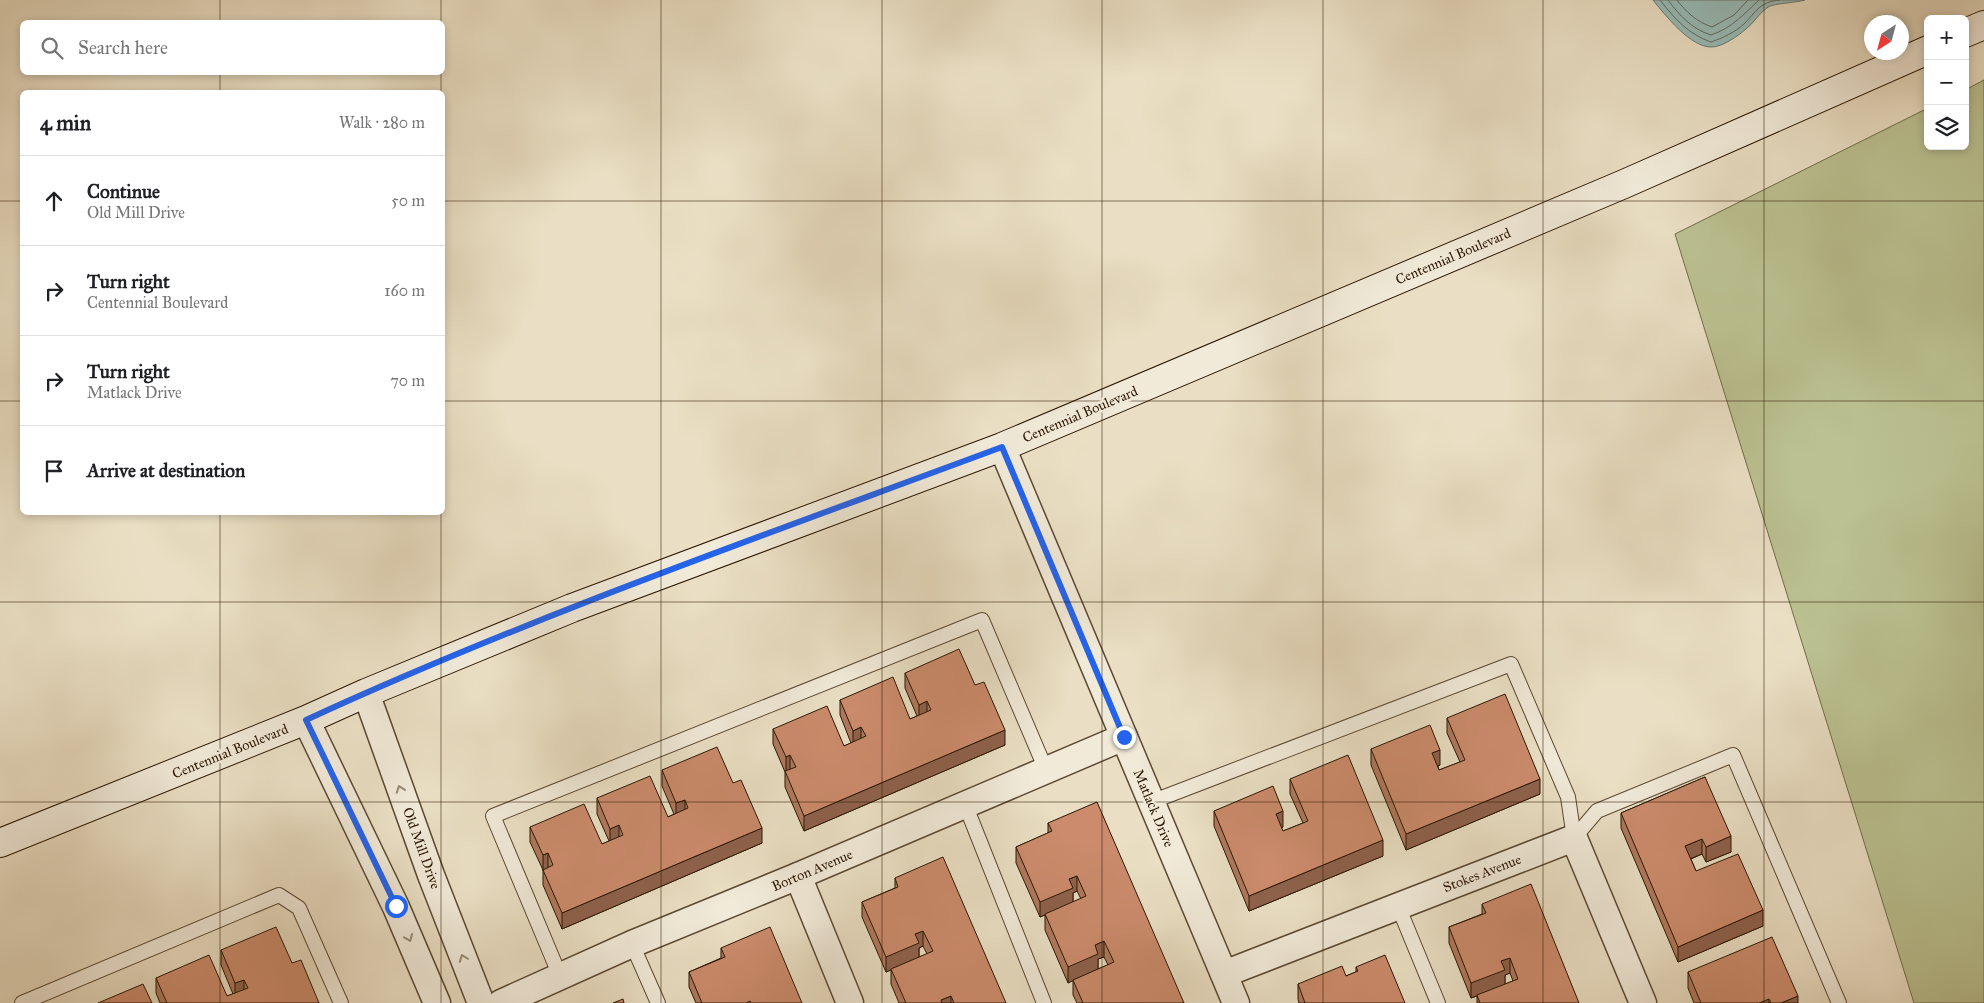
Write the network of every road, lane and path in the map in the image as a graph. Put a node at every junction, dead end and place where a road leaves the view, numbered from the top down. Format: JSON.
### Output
{"nodes":[{"id":1,"x":1984,"y":25,"type":"edge"},
{"id":2,"x":1969,"y":31,"type":"edge"},
{"id":3,"x":1924,"y":52,"type":"edge"},
{"id":4,"x":1002,"y":447,"type":"junction"},
{"id":5,"x":366,"y":692,"type":"junction"},
{"id":6,"x":306,"y":720,"type":"junction"},
{"id":7,"x":1124,"y":737,"type":"junction"},
{"id":8,"x":1046,"y":770,"type":"junction"},
{"id":9,"x":1151,"y":802,"type":"junction"},
{"id":10,"x":965,"y":804,"type":"junction"},
{"id":11,"x":1574,"y":838,"type":"junction"},
{"id":12,"x":0,"y":843,"type":"edge"},
{"id":13,"x":798,"y":876,"type":"junction"},
{"id":14,"x":1398,"y":906,"type":"junction"},
{"id":15,"x":632,"y":944,"type":"junction"},
{"id":16,"x":1224,"y":974,"type":"junction"},
{"id":17,"x":560,"y":976,"type":"junction"},
{"id":18,"x":22,"y":1003,"type":"edge"},
{"id":19,"x":341,"y":1003,"type":"edge"},
{"id":20,"x":437,"y":1003,"type":"edge"},
{"id":21,"x":481,"y":1003,"type":"edge"},
{"id":22,"x":500,"y":1003,"type":"edge"},
{"id":23,"x":658,"y":1003,"type":"edge"},
{"id":24,"x":850,"y":1003,"type":"edge"},
{"id":25,"x":1044,"y":1003,"type":"edge"},
{"id":26,"x":1236,"y":1003,"type":"edge"},
{"id":27,"x":1438,"y":1003,"type":"edge"},
{"id":28,"x":1643,"y":1003,"type":"edge"},
{"id":29,"x":1838,"y":1003,"type":"edge"}],
"edges":[{"from":1,"to":2,"type":"main road"},
{"from":3,"to":4,"type":"main road","name":"Centennial Boulevard"},
{"from":4,"to":5,"type":"main road","name":"Centennial Boulevard"},
{"from":4,"to":7,"type":"street","name":"Matlack Drive"},
{"from":5,"to":6,"type":"main road","name":"Centennial Boulevard"},
{"from":21,"to":5,"type":"street","name":"Old Mill Drive","one_way":true},
{"from":6,"to":12,"type":"main road","name":"Centennial Boulevard"},
{"from":6,"to":20,"type":"street","one_way":true},
{"from":7,"to":8,"type":"street","name":"Borton Avenue"},
{"from":7,"to":9,"type":"street","name":"Matlack Drive"},
{"from":8,"to":10,"type":"street","name":"Borton Avenue"},
{"from":8,"to":17,"type":"lane"},
{"from":9,"to":11,"type":"lane"},
{"from":9,"to":16,"type":"street","name":"Matlack Drive"},
{"from":10,"to":13,"type":"street","name":"Borton Avenue"},
{"from":10,"to":25,"type":"lane"},
{"from":11,"to":14,"type":"street","name":"Stokes Avenue"},
{"from":11,"to":28,"type":"street"},
{"from":11,"to":29,"type":"lane"},
{"from":13,"to":15,"type":"street","name":"Borton Avenue"},
{"from":13,"to":24,"type":"street"},
{"from":14,"to":16,"type":"street","name":"Stokes Avenue"},
{"from":14,"to":27,"type":"lane"},
{"from":15,"to":17,"type":"street","name":"Borton Avenue"},
{"from":15,"to":23,"type":"lane"},
{"from":16,"to":26,"type":"street","name":"Matlack Drive"},
{"from":17,"to":22,"type":"street","name":"Borton Avenue"},
{"from":18,"to":19,"type":"lane"}]}
